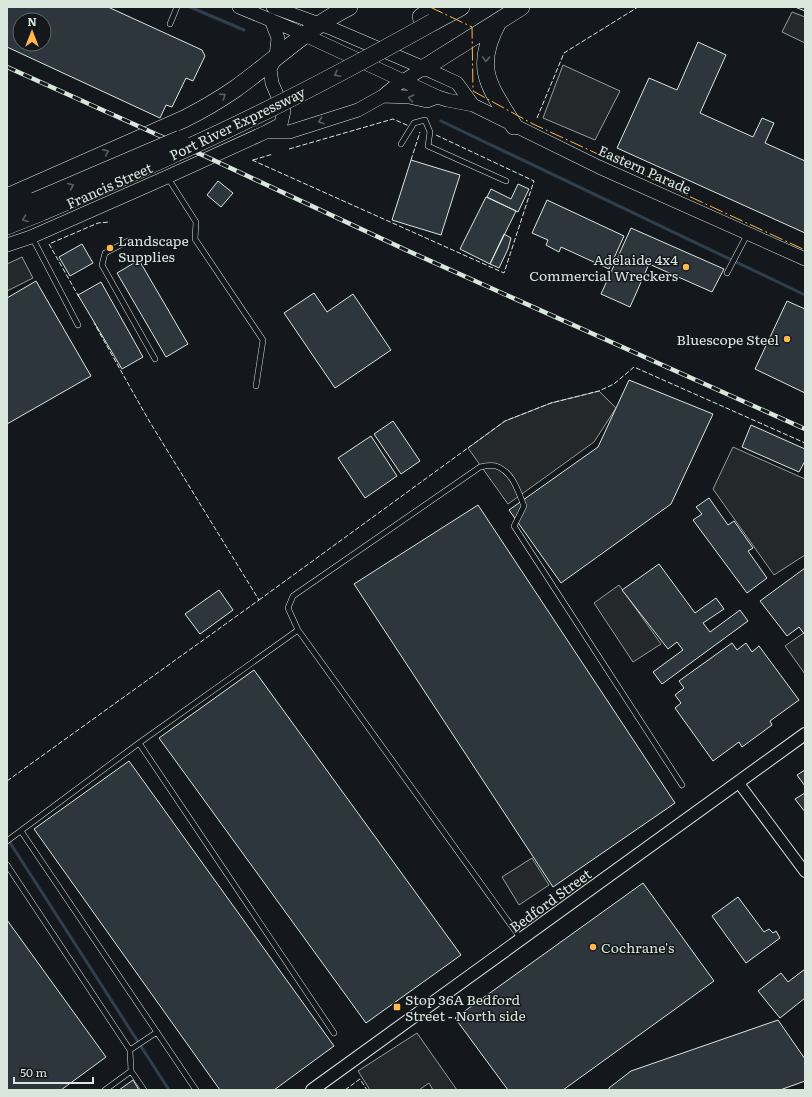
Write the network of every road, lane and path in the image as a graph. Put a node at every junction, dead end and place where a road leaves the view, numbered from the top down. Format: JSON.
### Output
{"nodes":[{"id":1,"x":177,"y":7,"type":"edge"},
{"id":2,"x":239,"y":7,"type":"edge"},
{"id":3,"x":461,"y":7,"type":"edge"},
{"id":4,"x":521,"y":7,"type":"edge"},
{"id":5,"x":343,"y":10,"type":"edge"},
{"id":6,"x":272,"y":13,"type":"edge"},
{"id":7,"x":430,"y":15,"type":"edge"},
{"id":8,"x":498,"y":22,"type":"junction"},
{"id":9,"x":170,"y":24,"type":"dead end"},
{"id":10,"x":326,"y":27,"type":"junction"},
{"id":11,"x":304,"y":35,"type":"junction"},
{"id":12,"x":340,"y":52,"type":"junction"},
{"id":13,"x":276,"y":57,"type":"junction"},
{"id":14,"x":424,"y":68,"type":"junction"},
{"id":15,"x":403,"y":81,"type":"junction"},
{"id":16,"x":383,"y":96,"type":"junction"},
{"id":17,"x":438,"y":97,"type":"junction"},
{"id":18,"x":474,"y":105,"type":"junction"},
{"id":19,"x":514,"y":126,"type":"junction"},
{"id":20,"x":266,"y":132,"type":"junction"},
{"id":21,"x":401,"y":144,"type":"dead end"},
{"id":22,"x":167,"y":177,"type":"junction"},
{"id":23,"x":506,"y":181,"type":"dead end"},
{"id":24,"x":7,"y":197,"type":"edge"},
{"id":25,"x":39,"y":207,"type":"junction"},
{"id":26,"x":7,"y":212,"type":"edge"},
{"id":27,"x":7,"y":226,"type":"edge"},
{"id":28,"x":748,"y":233,"type":"junction"},
{"id":29,"x":31,"y":236,"type":"junction"},
{"id":30,"x":128,"y":241,"type":"dead end"},
{"id":31,"x":7,"y":245,"type":"edge"},
{"id":32,"x":805,"y":259,"type":"edge"},
{"id":33,"x":727,"y":273,"type":"dead end"},
{"id":34,"x":78,"y":325,"type":"dead end"},
{"id":35,"x":155,"y":359,"type":"dead end"},
{"id":36,"x":256,"y":386,"type":"dead end"},
{"id":37,"x":298,"y":630,"type":"junction"},
{"id":38,"x":805,"y":734,"type":"edge"},
{"id":39,"x":139,"y":743,"type":"junction"},
{"id":40,"x":738,"y":782,"type":"junction"},
{"id":41,"x":682,"y":784,"type":"dead end"},
{"id":42,"x":21,"y":831,"type":"junction"},
{"id":43,"x":7,"y":841,"type":"edge"},
{"id":44,"x":7,"y":865,"type":"edge"},
{"id":45,"x":805,"y":872,"type":"edge"},
{"id":46,"x":521,"y":939,"type":"junction"},
{"id":47,"x":157,"y":1032,"type":"junction"},
{"id":48,"x":334,"y":1033,"type":"dead end"},
{"id":49,"x":130,"y":1050,"type":"junction"},
{"id":50,"x":131,"y":1072,"type":"junction"},
{"id":51,"x":105,"y":1090,"type":"edge"},
{"id":52,"x":144,"y":1090,"type":"edge"},
{"id":53,"x":196,"y":1090,"type":"edge"},
{"id":54,"x":312,"y":1090,"type":"edge"}],
"edges":[{"from":1,"to":9,"type":"lane"},
{"from":2,"to":6,"type":"main road","name":"Eastern Parade"},
{"from":3,"to":7,"type":"highway","name":"Port River Expressway"},
{"from":4,"to":8,"type":"highway"},
{"from":5,"to":10,"type":"highway"},
{"from":6,"to":10,"type":"main road","name":"Eastern Parade"},
{"from":6,"to":11,"type":"main road","name":"Eastern Parade"},
{"from":6,"to":13,"type":"main road"},
{"from":7,"to":25,"type":"highway","name":"Port River Expressway","bridge":true},
{"from":8,"to":14,"type":"highway"},
{"from":8,"to":19,"type":"highway","one_way":true},
{"from":10,"to":11,"type":"highway"},
{"from":10,"to":12,"type":"main road"},
{"from":10,"to":14,"type":"main road","name":"Eastern Parade"},
{"from":11,"to":12,"type":"main road","name":"Eastern Parade"},
{"from":11,"to":13,"type":"highway"},
{"from":12,"to":15,"type":"main road","name":"Eastern Parade"},
{"from":13,"to":20,"type":"main road"},
{"from":24,"to":13,"type":"highway","one_way":true},
{"from":14,"to":15,"type":"main road"},
{"from":14,"to":18,"type":"main road","name":"Eastern Parade"},
{"from":15,"to":16,"type":"main road"},
{"from":15,"to":17,"type":"main road","name":"Eastern Parade"},
{"from":17,"to":16,"type":"main road","one_way":true},
{"from":16,"to":20,"type":"main road","one_way":true},
{"from":17,"to":18,"type":"main road","name":"Eastern Parade"},
{"from":18,"to":19,"type":"main road","name":"Eastern Parade"},
{"from":19,"to":28,"type":"main road","name":"Eastern Parade"},
{"from":20,"to":22,"type":"main road","name":"Francis Street"},
{"from":21,"to":23,"type":"lane"},
{"from":22,"to":29,"type":"main road","name":"Francis Street"},
{"from":22,"to":36,"type":"lane"},
{"from":25,"to":26,"type":"highway","name":"Port River Expressway"},
{"from":25,"to":27,"type":"highway","name":"Port River Expressway","one_way":true},
{"from":28,"to":32,"type":"main road","name":"Eastern Parade"},
{"from":28,"to":33,"type":"lane"},
{"from":29,"to":31,"type":"main road","name":"Francis Street"},
{"from":29,"to":34,"type":"lane"},
{"from":30,"to":35,"type":"lane"},
{"from":37,"to":39,"type":"lane"},
{"from":37,"to":41,"type":"lane"},
{"from":37,"to":46,"type":"lane"},
{"from":38,"to":40,"type":"street","name":"Bedford Street"},
{"from":39,"to":42,"type":"lane"},
{"from":39,"to":48,"type":"lane"},
{"from":40,"to":45,"type":"street"},
{"from":40,"to":46,"type":"street","name":"Bedford Street"},
{"from":42,"to":43,"type":"lane"},
{"from":42,"to":47,"type":"lane"},
{"from":44,"to":49,"type":"lane"},
{"from":46,"to":54,"type":"street","name":"Bedford Street"},
{"from":47,"to":49,"type":"lane"},
{"from":47,"to":53,"type":"lane"},
{"from":49,"to":50,"type":"lane"},
{"from":50,"to":51,"type":"lane"},
{"from":50,"to":52,"type":"lane"}]}
